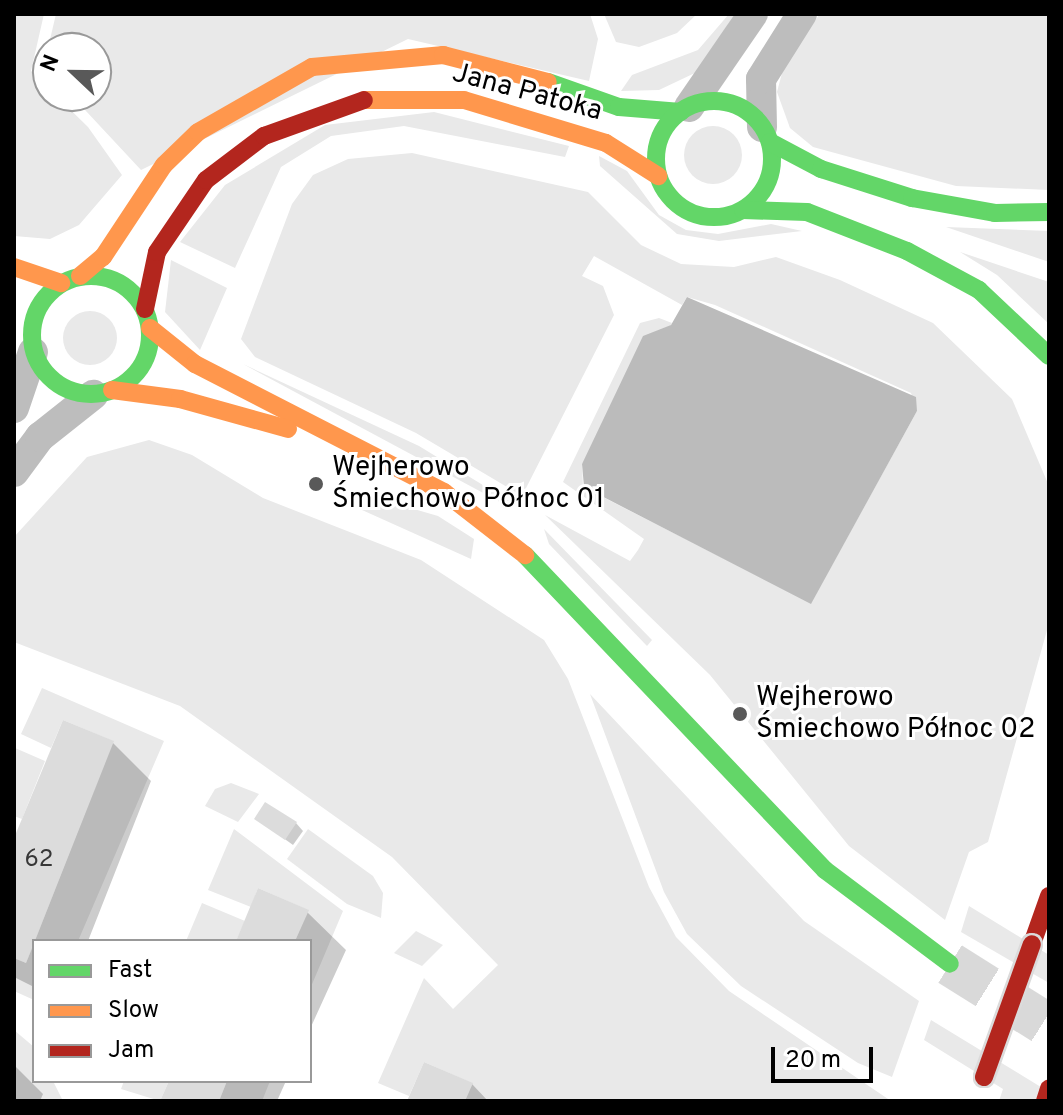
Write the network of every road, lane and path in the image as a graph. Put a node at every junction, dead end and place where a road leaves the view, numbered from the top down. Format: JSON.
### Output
{"nodes":[{"id":1,"x":753,"y":14,"type":"edge"},
{"id":2,"x":802,"y":14,"type":"edge"},
{"id":3,"x":685,"y":109,"type":"junction"},
{"id":4,"x":766,"y":134,"type":"junction"},
{"id":5,"x":658,"y":176,"type":"junction"},
{"id":6,"x":743,"y":210,"type":"junction"},
{"id":7,"x":1049,"y":212,"type":"edge"},
{"id":8,"x":14,"y":267,"type":"edge"},
{"id":9,"x":80,"y":276,"type":"junction"},
{"id":10,"x":61,"y":283,"type":"junction"},
{"id":11,"x":145,"y":309,"type":"junction"},
{"id":12,"x":14,"y":317,"type":"edge"},
{"id":13,"x":150,"y":328,"type":"junction"},
{"id":14,"x":32,"y":342,"type":"junction"},
{"id":15,"x":1049,"y":356,"type":"edge"},
{"id":16,"x":102,"y":392,"type":"junction"},
{"id":17,"x":14,"y":408,"type":"edge"},
{"id":18,"x":329,"y":438,"type":"junction"},
{"id":19,"x":14,"y":472,"type":"edge"},
{"id":20,"x":1049,"y":896,"type":"edge"},
{"id":21,"x":950,"y":964,"type":"tunnel mouth"},
{"id":22,"x":1049,"y":1089,"type":"edge"},
{"id":23,"x":976,"y":1101,"type":"edge"},
{"id":24,"x":1045,"y":1101,"type":"edge"}],
"edges":[{"from":1,"to":3,"type":"street"},
{"from":2,"to":4,"type":"street"},
{"from":3,"to":4,"type":"main road"},
{"from":3,"to":5,"type":"main road"},
{"from":3,"to":9,"type":"main road","name":"Jana Patoka"},
{"from":4,"to":6,"type":"main road"},
{"from":4,"to":7,"type":"main road"},
{"from":5,"to":6,"type":"main road"},
{"from":5,"to":11,"type":"main road","name":"Jana Patoka"},
{"from":6,"to":15,"type":"main road"},
{"from":8,"to":10,"type":"main road"},
{"from":9,"to":10,"type":"main road"},
{"from":9,"to":11,"type":"main road"},
{"from":10,"to":14,"type":"main road"},
{"from":11,"to":13,"type":"main road"},
{"from":12,"to":14,"type":"main road"},
{"from":13,"to":16,"type":"main road"},
{"from":13,"to":18,"type":"main road"},
{"from":14,"to":16,"type":"main road"},
{"from":14,"to":17,"type":"street"},
{"from":16,"to":18,"type":"main road"},
{"from":16,"to":19,"type":"street"},
{"from":18,"to":21,"type":"main road"},
{"from":20,"to":23,"type":"main road","bridge":true},
{"from":22,"to":24,"type":"main road"}]}
